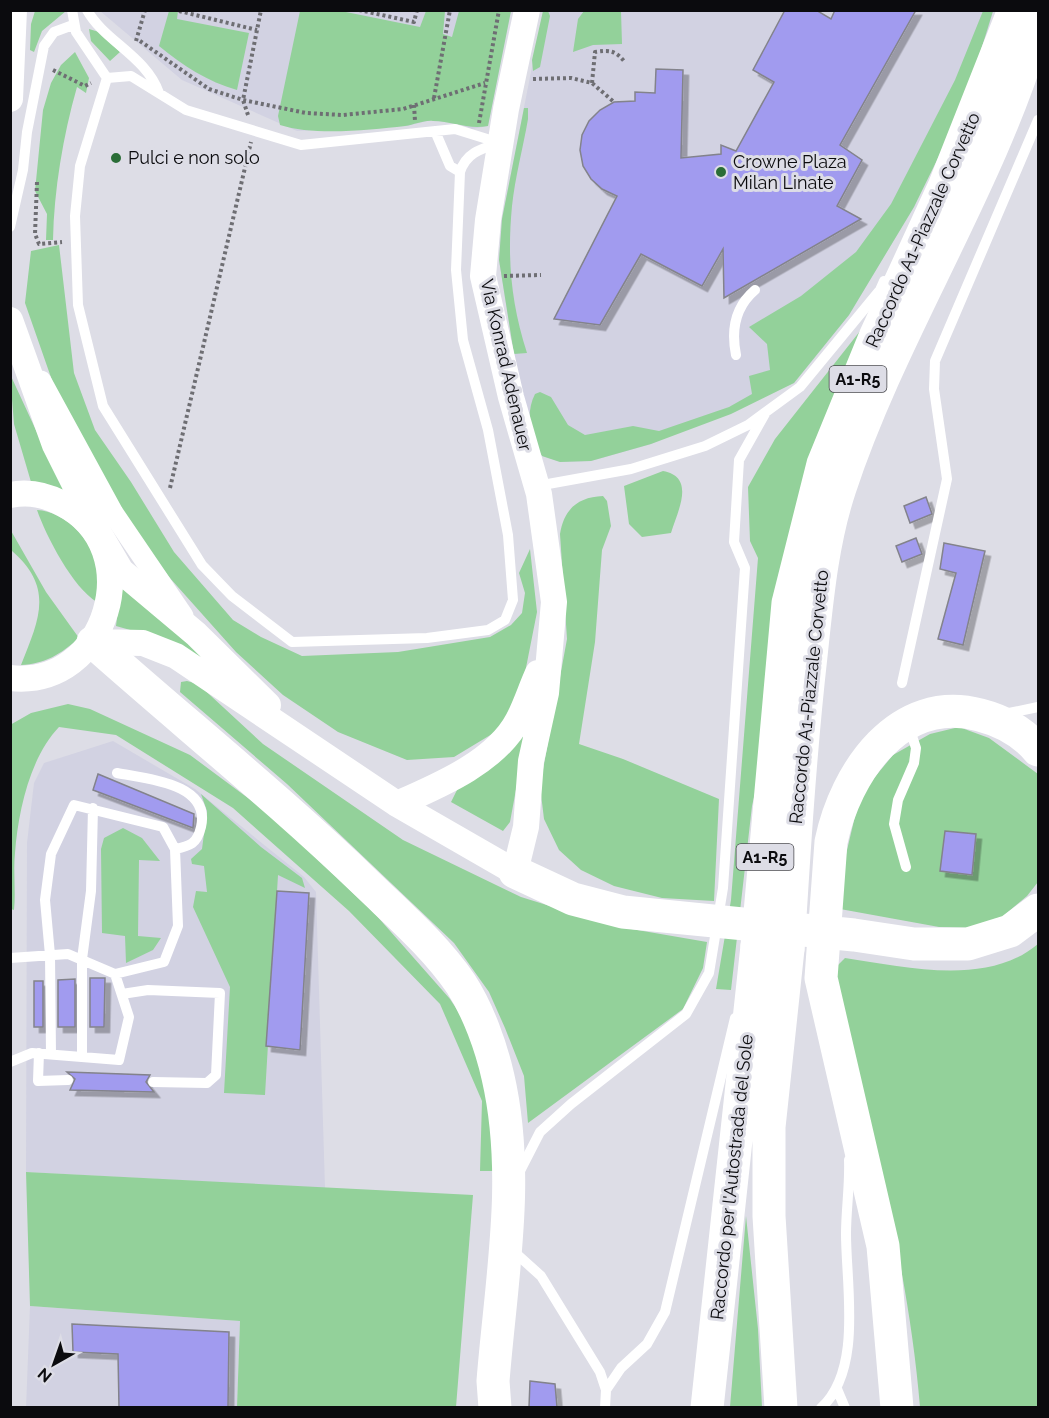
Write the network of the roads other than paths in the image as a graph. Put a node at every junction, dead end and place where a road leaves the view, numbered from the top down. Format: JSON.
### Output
{"nodes":[{"id":1,"x":14,"y":10,"type":"edge"},
{"id":2,"x":72,"y":10,"type":"edge"},
{"id":3,"x":87,"y":10,"type":"edge"},
{"id":4,"x":527,"y":10,"type":"edge"},
{"id":5,"x":1014,"y":10,"type":"edge"},
{"id":6,"x":1038,"y":21,"type":"edge"},
{"id":7,"x":73,"y":25,"type":"junction"},
{"id":8,"x":107,"y":78,"type":"junction"},
{"id":9,"x":159,"y":93,"type":"junction"},
{"id":10,"x":10,"y":99,"type":"edge"},
{"id":11,"x":1038,"y":120,"type":"edge"},
{"id":12,"x":435,"y":131,"type":"junction"},
{"id":13,"x":501,"y":143,"type":"junction"},
{"id":14,"x":460,"y":172,"type":"junction"},
{"id":15,"x":10,"y":227,"type":"edge"},
{"id":16,"x":889,"y":269,"type":"dead end"},
{"id":17,"x":754,"y":290,"type":"dead end"},
{"id":18,"x":10,"y":320,"type":"edge"},
{"id":19,"x":736,"y":355,"type":"dead end"},
{"id":20,"x":766,"y":412,"type":"junction"},
{"id":21,"x":537,"y":486,"type":"junction"},
{"id":22,"x":10,"y":495,"type":"edge"},
{"id":23,"x":103,"y":546,"type":"junction"},
{"id":24,"x":196,"y":634,"type":"junction"},
{"id":25,"x":93,"y":642,"type":"junction"},
{"id":26,"x":548,"y":648,"type":"junction"},
{"id":27,"x":16,"y":681,"type":"edge"},
{"id":28,"x":902,"y":683,"type":"dead end"},
{"id":29,"x":1038,"y":707,"type":"edge"},
{"id":30,"x":982,"y":716,"type":"junction"},
{"id":31,"x":908,"y":723,"type":"junction"},
{"id":32,"x":1038,"y":750,"type":"edge"},
{"id":33,"x":328,"y":759,"type":"junction"},
{"id":34,"x":117,"y":773,"type":"dead end"},
{"id":35,"x":397,"y":804,"type":"junction"},
{"id":36,"x":93,"y":808,"type":"junction"},
{"id":37,"x":175,"y":849,"type":"junction"},
{"id":38,"x":906,"y":867,"type":"dead end"},
{"id":39,"x":515,"y":872,"type":"junction"},
{"id":40,"x":1038,"y":909,"type":"edge"},
{"id":41,"x":772,"y":947,"type":"junction"},
{"id":42,"x":50,"y":955,"type":"junction"},
{"id":43,"x":10,"y":958,"type":"edge"},
{"id":44,"x":82,"y":959,"type":"junction"},
{"id":45,"x":115,"y":974,"type":"junction"},
{"id":46,"x":122,"y":994,"type":"junction"},
{"id":47,"x":39,"y":1053,"type":"junction"},
{"id":48,"x":51,"y":1054,"type":"junction"},
{"id":49,"x":82,"y":1057,"type":"junction"},
{"id":50,"x":10,"y":1062,"type":"edge"},
{"id":51,"x":68,"y":1080,"type":"dead end"},
{"id":52,"x":846,"y":1081,"type":"junction"},
{"id":53,"x":153,"y":1082,"type":"dead end"},
{"id":54,"x":510,"y":1203,"type":"junction"},
{"id":55,"x":507,"y":1245,"type":"junction"},
{"id":56,"x":837,"y":1389,"type":"junction"},
{"id":57,"x":606,"y":1390,"type":"junction"},
{"id":58,"x":495,"y":1407,"type":"edge"},
{"id":59,"x":605,"y":1407,"type":"edge"},
{"id":60,"x":707,"y":1407,"type":"edge"},
{"id":61,"x":781,"y":1407,"type":"edge"},
{"id":62,"x":821,"y":1407,"type":"edge"},
{"id":63,"x":845,"y":1407,"type":"edge"},
{"id":64,"x":897,"y":1407,"type":"edge"}],
"edges":[{"from":1,"to":10,"type":"street"},
{"from":2,"to":7,"type":"lane"},
{"from":3,"to":9,"type":"lane"},
{"from":4,"to":13,"type":"street","name":"Via Konrad Adenauer"},
{"from":5,"to":41,"type":"highway","name":"Raccordo A1-Piazzale Corvetto","number":"A1-R5"},
{"from":6,"to":41,"type":"highway","name":"Raccordo A1-Piazzale Corvetto","number":"A1-R5"},
{"from":7,"to":8,"type":"lane"},
{"from":7,"to":15,"type":"lane"},
{"from":8,"to":9,"type":"lane"},
{"from":8,"to":14,"type":"lane"},
{"from":9,"to":12,"type":"lane"},
{"from":11,"to":28,"type":"lane"},
{"from":12,"to":13,"type":"lane"},
{"from":12,"to":14,"type":"lane"},
{"from":13,"to":14,"type":"lane"},
{"from":13,"to":21,"type":"street","name":"Via Konrad Adenauer"},
{"from":16,"to":20,"type":"lane"},
{"from":17,"to":19,"type":"lane"},
{"from":18,"to":23,"type":"street"},
{"from":18,"to":24,"type":"street"},
{"from":20,"to":21,"type":"lane"},
{"from":20,"to":54,"type":"lane"},
{"from":21,"to":26,"type":"street","name":"Via Konrad Adenauer"},
{"from":22,"to":23,"type":"street"},
{"from":23,"to":24,"type":"street"},
{"from":23,"to":25,"type":"street"},
{"from":24,"to":33,"type":"street"},
{"from":25,"to":27,"type":"street"},
{"from":25,"to":33,"type":"street"},
{"from":25,"to":54,"type":"highway"},
{"from":26,"to":35,"type":"street","name":"Via Konrad Adenauer"},
{"from":26,"to":39,"type":"street","name":"Via Konrad Adenauer"},
{"from":29,"to":30,"type":"lane"},
{"from":30,"to":31,"type":"highway"},
{"from":30,"to":32,"type":"highway"},
{"from":31,"to":38,"type":"lane"},
{"from":31,"to":52,"type":"highway"},
{"from":33,"to":35,"type":"street"},
{"from":34,"to":37,"type":"lane"},
{"from":35,"to":39,"type":"street"},
{"from":36,"to":37,"type":"lane"},
{"from":36,"to":42,"type":"lane"},
{"from":36,"to":44,"type":"lane"},
{"from":37,"to":45,"type":"lane"},
{"from":39,"to":40,"type":"highway"},
{"from":41,"to":57,"type":"lane"},
{"from":41,"to":60,"type":"highway","name":"Raccordo per l'Autostrada del Sole"},
{"from":41,"to":61,"type":"highway","name":"Raccordo per l'Autostrada del Sole"},
{"from":42,"to":43,"type":"lane"},
{"from":42,"to":44,"type":"lane"},
{"from":42,"to":48,"type":"lane"},
{"from":44,"to":45,"type":"lane"},
{"from":44,"to":49,"type":"lane"},
{"from":45,"to":46,"type":"lane"},
{"from":46,"to":49,"type":"lane"},
{"from":46,"to":53,"type":"lane"},
{"from":47,"to":48,"type":"lane"},
{"from":47,"to":50,"type":"lane"},
{"from":47,"to":51,"type":"lane"},
{"from":48,"to":49,"type":"lane"},
{"from":52,"to":56,"type":"lane"},
{"from":52,"to":64,"type":"highway"},
{"from":54,"to":55,"type":"highway"},
{"from":55,"to":57,"type":"lane"},
{"from":55,"to":58,"type":"highway"},
{"from":56,"to":62,"type":"lane"},
{"from":56,"to":63,"type":"lane"},
{"from":57,"to":59,"type":"lane"}]}
